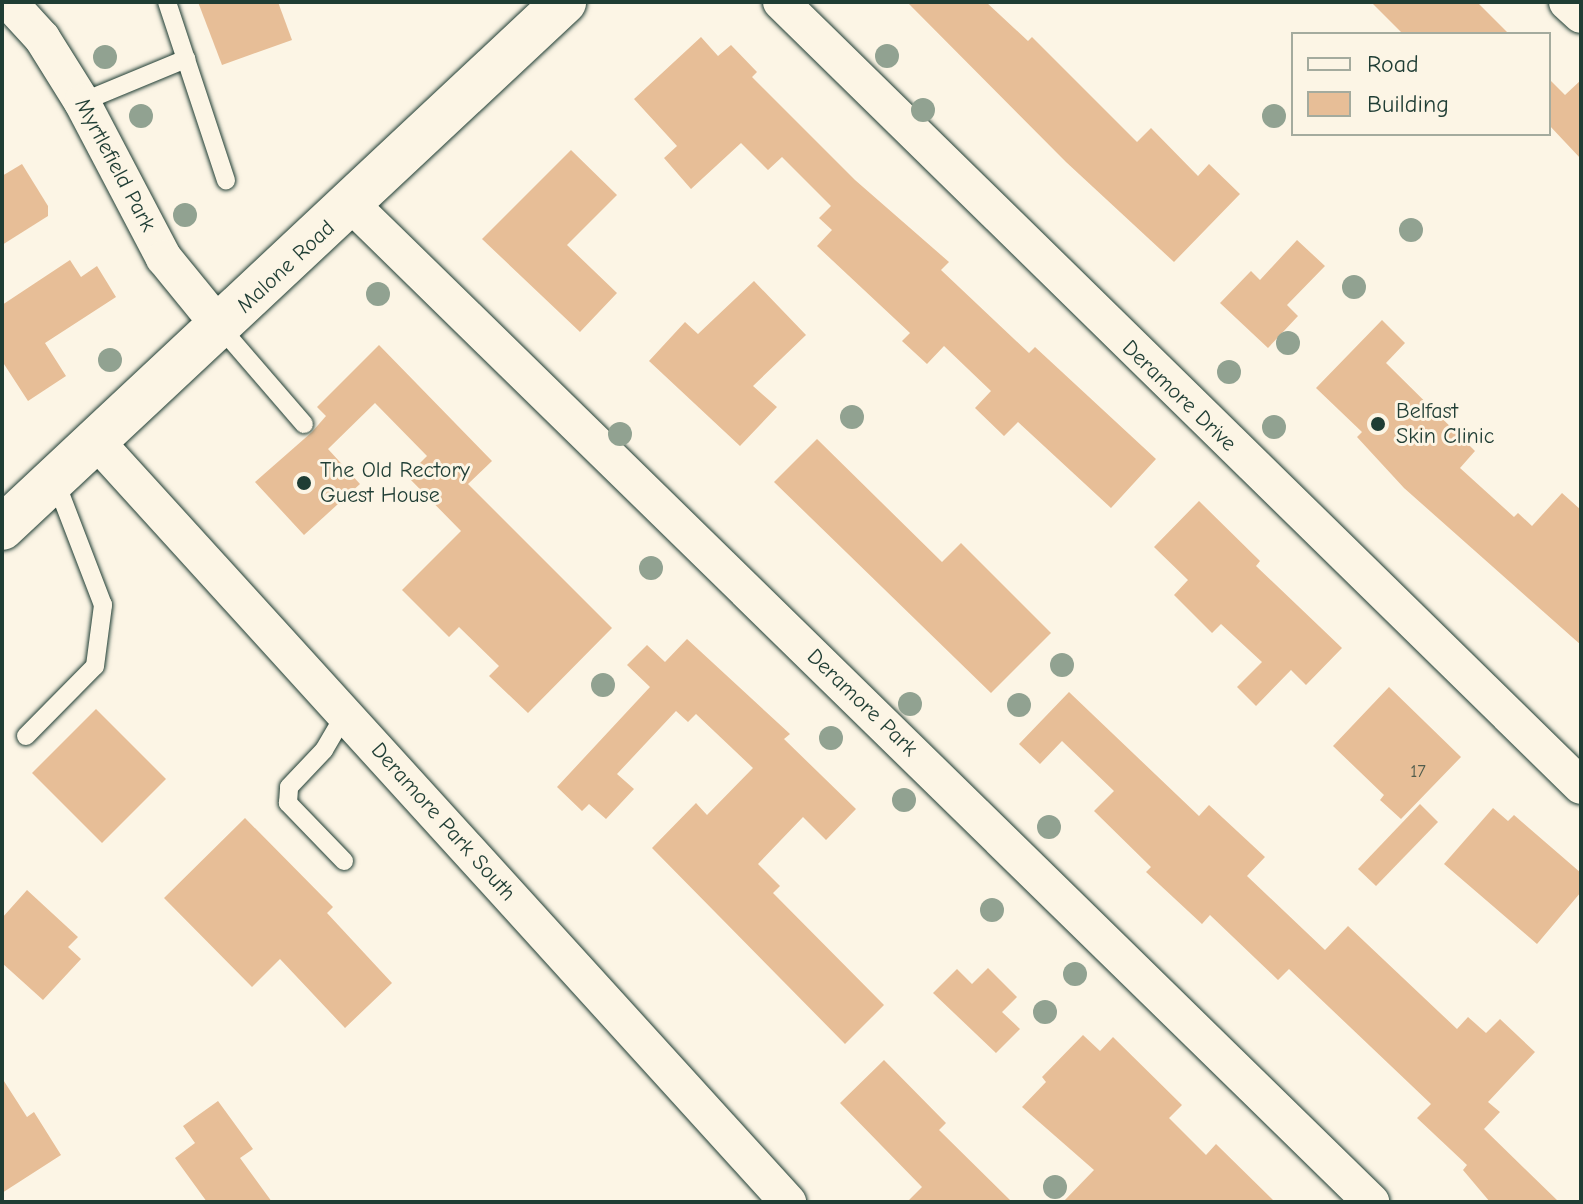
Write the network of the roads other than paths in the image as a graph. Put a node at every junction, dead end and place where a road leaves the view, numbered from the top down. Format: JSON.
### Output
{"nodes":[{"id":1,"x":9,"y":2,"type":"edge"},
{"id":2,"x":167,"y":2,"type":"edge"},
{"id":3,"x":564,"y":2,"type":"edge"},
{"id":4,"x":781,"y":2,"type":"edge"},
{"id":5,"x":1567,"y":2,"type":"edge"},
{"id":6,"x":1581,"y":15,"type":"edge"},
{"id":7,"x":186,"y":59,"type":"junction"},
{"id":8,"x":82,"y":102,"type":"junction"},
{"id":9,"x":226,"y":180,"type":"dead end"},
{"id":10,"x":352,"y":205,"type":"junction"},
{"id":11,"x":221,"y":328,"type":"junction"},
{"id":12,"x":304,"y":424,"type":"dead end"},
{"id":13,"x":96,"y":441,"type":"junction"},
{"id":14,"x":55,"y":480,"type":"junction"},
{"id":15,"x":2,"y":528,"type":"edge"},
{"id":16,"x":345,"y":714,"type":"junction"},
{"id":17,"x":26,"y":736,"type":"dead end"},
{"id":18,"x":1581,"y":786,"type":"edge"},
{"id":19,"x":344,"y":861,"type":"dead end"},
{"id":20,"x":788,"y":1202,"type":"edge"},
{"id":21,"x":1371,"y":1202,"type":"edge"}],
"edges":[{"from":1,"to":8,"type":"street","name":"Myrtlefield Park"},
{"from":2,"to":7,"type":"lane"},
{"from":3,"to":10,"type":"main road","name":"Malone Road"},
{"from":4,"to":18,"type":"street","name":"Deramore Drive"},
{"from":5,"to":6,"type":"street"},
{"from":7,"to":8,"type":"lane"},
{"from":7,"to":9,"type":"lane"},
{"from":8,"to":11,"type":"street","name":"Myrtlefield Park"},
{"from":10,"to":11,"type":"main road","name":"Malone Road"},
{"from":10,"to":21,"type":"street","name":"Deramore Park"},
{"from":11,"to":12,"type":"lane"},
{"from":11,"to":13,"type":"main road","name":"Malone Road"},
{"from":13,"to":14,"type":"main road","name":"Malone Road"},
{"from":13,"to":16,"type":"street","name":"Deramore Park South"},
{"from":14,"to":15,"type":"main road","name":"Malone Road"},
{"from":14,"to":17,"type":"lane"},
{"from":16,"to":19,"type":"lane"},
{"from":16,"to":20,"type":"street","name":"Deramore Park South"}]}
